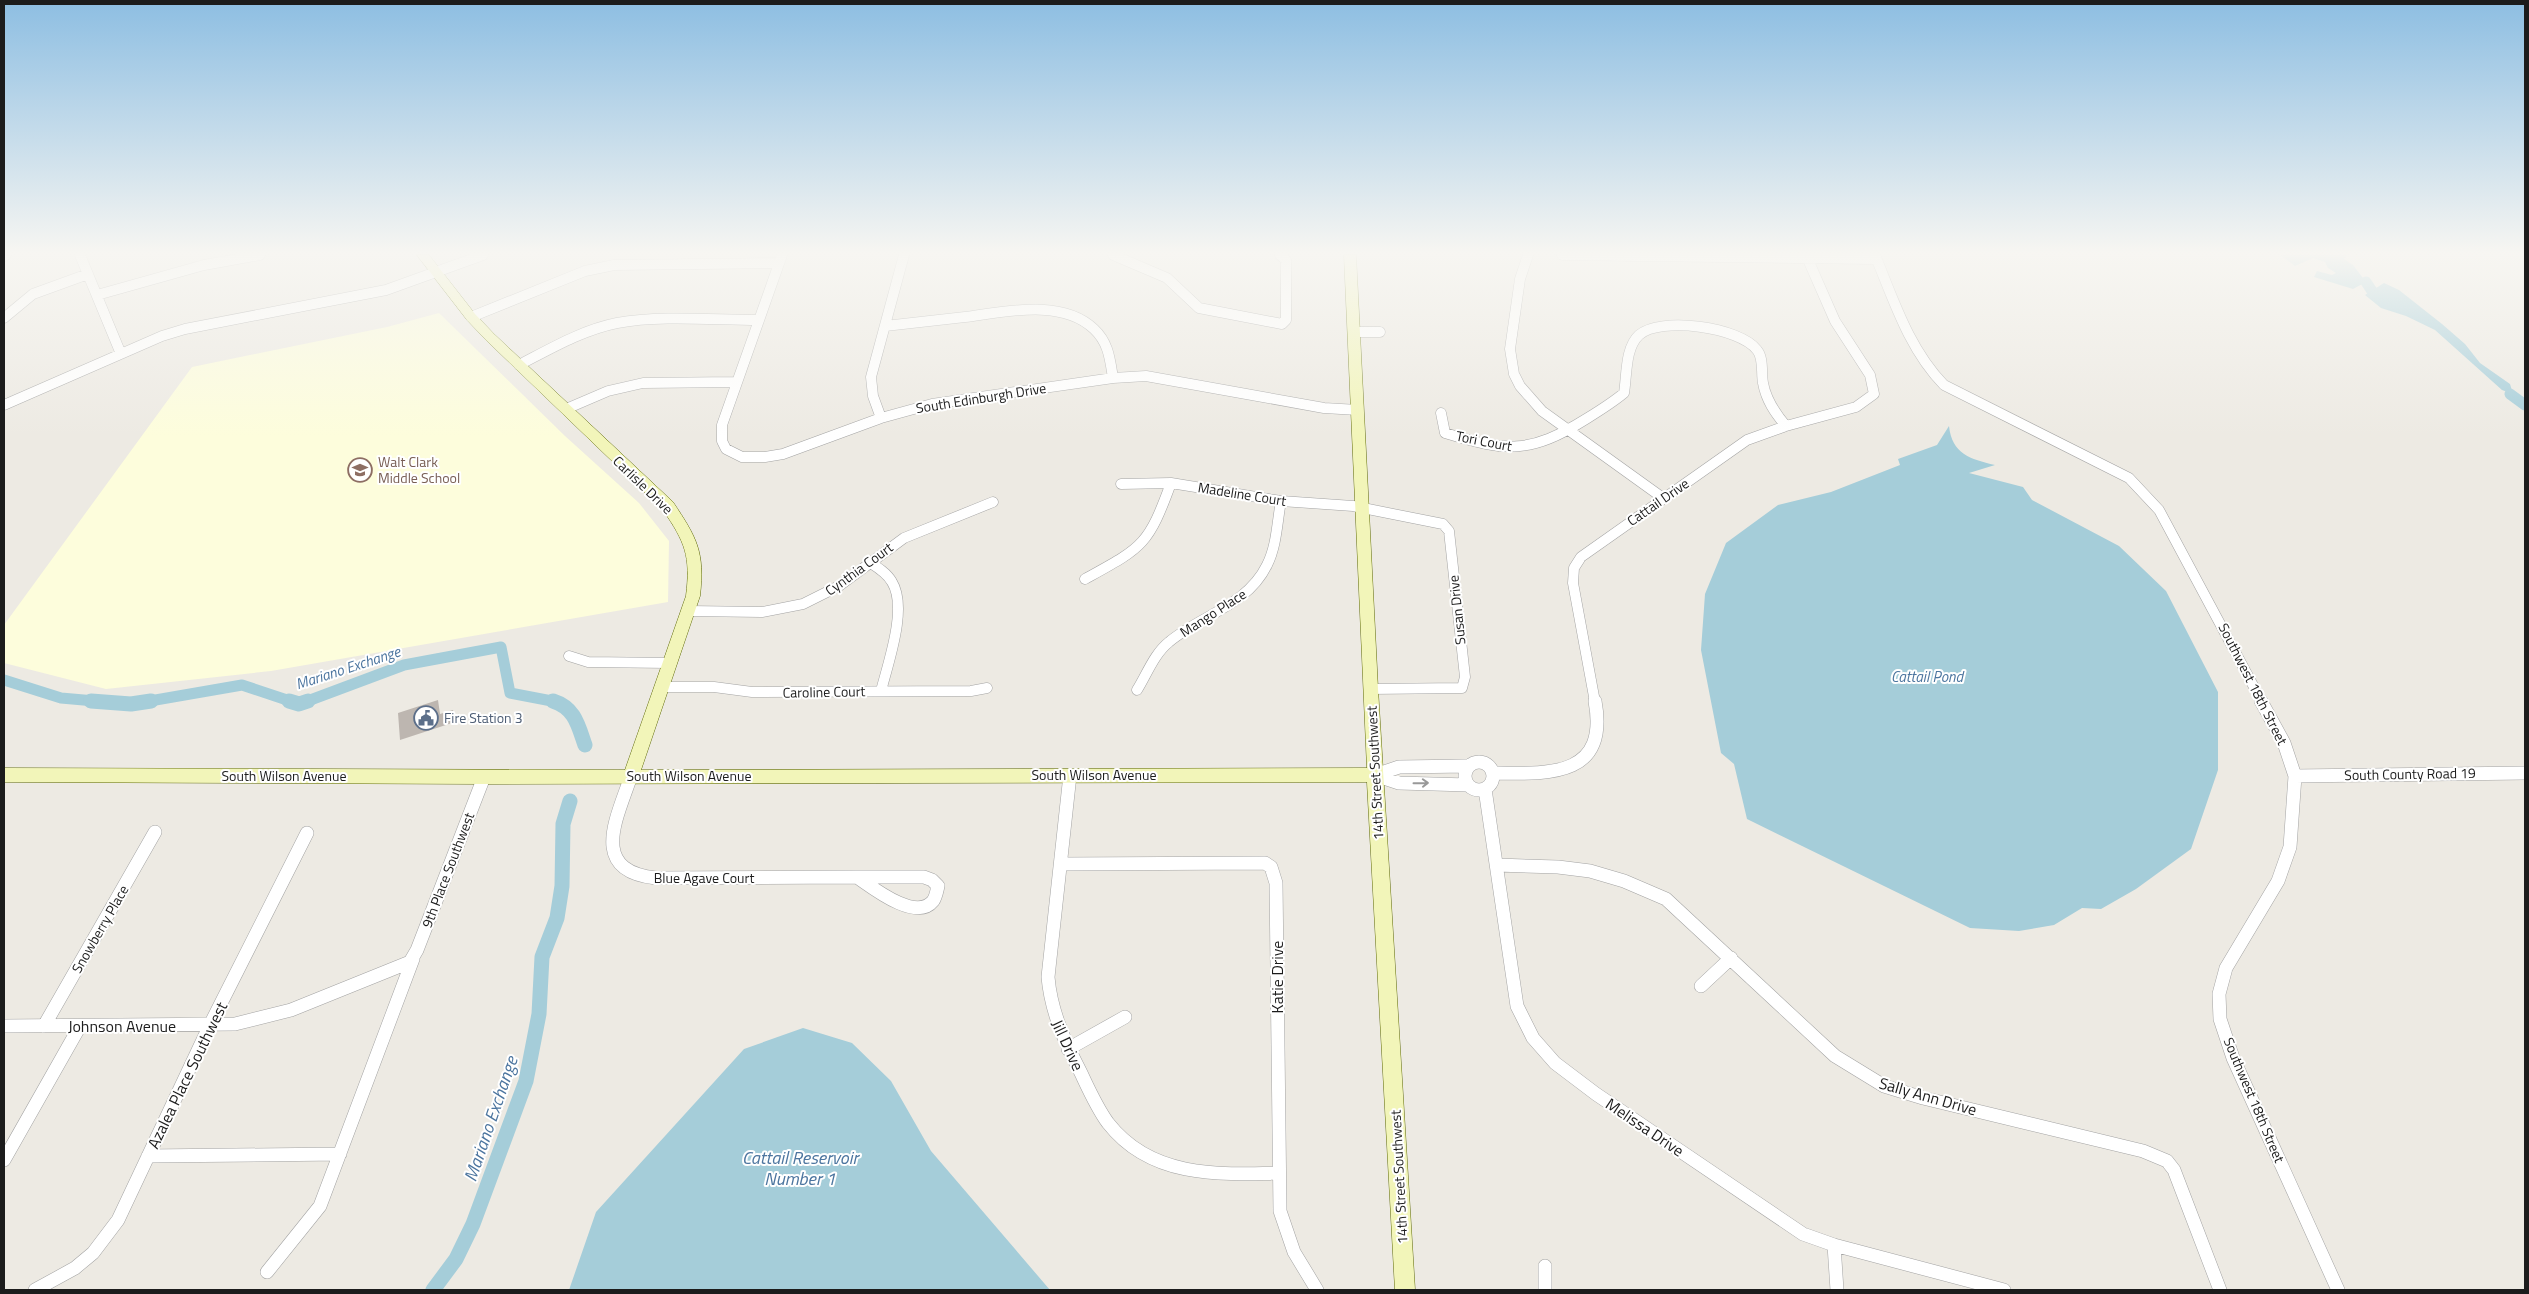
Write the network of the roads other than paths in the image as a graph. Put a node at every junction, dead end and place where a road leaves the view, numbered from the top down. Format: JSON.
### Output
{"nodes":[{"id":1,"x":105,"y":315,"type":"edge"},
{"id":2,"x":256,"y":315,"type":"edge"},
{"id":3,"x":475,"y":315,"type":"edge"},
{"id":4,"x":760,"y":315,"type":"edge"},
{"id":5,"x":888,"y":315,"type":"edge"},
{"id":6,"x":976,"y":315,"type":"edge"},
{"id":7,"x":1068,"y":315,"type":"edge"},
{"id":8,"x":1237,"y":315,"type":"edge"},
{"id":9,"x":1286,"y":315,"type":"edge"},
{"id":10,"x":1353,"y":315,"type":"edge"},
{"id":11,"x":1514,"y":315,"type":"edge"},
{"id":12,"x":1833,"y":315,"type":"edge"},
{"id":13,"x":1902,"y":315,"type":"edge"},
{"id":14,"x":471,"y":317,"type":"joint"},
{"id":15,"x":758,"y":320,"type":"junction"},
{"id":16,"x":885,"y":326,"type":"junction"},
{"id":17,"x":1354,"y":332,"type":"junction"},
{"id":18,"x":1380,"y":332,"type":"dead end"},
{"id":19,"x":121,"y":354,"type":"junction"},
{"id":20,"x":518,"y":365,"type":"junction"},
{"id":21,"x":1113,"y":378,"type":"junction"},
{"id":22,"x":736,"y":382,"type":"junction"},
{"id":23,"x":4,"y":405,"type":"edge"},
{"id":24,"x":566,"y":409,"type":"junction"},
{"id":25,"x":1358,"y":410,"type":"junction"},
{"id":26,"x":1441,"y":413,"type":"dead end"},
{"id":27,"x":881,"y":418,"type":"junction"},
{"id":28,"x":1786,"y":426,"type":"junction"},
{"id":29,"x":1570,"y":430,"type":"junction"},
{"id":30,"x":1171,"y":483,"type":"junction"},
{"id":31,"x":1121,"y":484,"type":"dead end"},
{"id":32,"x":1663,"y":498,"type":"junction"},
{"id":33,"x":1281,"y":501,"type":"junction"},
{"id":34,"x":993,"y":502,"type":"dead end"},
{"id":35,"x":1362,"y":507,"type":"junction"},
{"id":36,"x":870,"y":562,"type":"junction"},
{"id":37,"x":1084,"y":579,"type":"dead end"},
{"id":38,"x":688,"y":611,"type":"junction"},
{"id":39,"x":569,"y":656,"type":"dead end"},
{"id":40,"x":669,"y":663,"type":"junction"},
{"id":41,"x":661,"y":687,"type":"junction"},
{"id":42,"x":987,"y":688,"type":"dead end"},
{"id":43,"x":1370,"y":689,"type":"junction"},
{"id":44,"x":1137,"y":690,"type":"dead end"},
{"id":45,"x":881,"y":691,"type":"junction"},
{"id":46,"x":1467,"y":766,"type":"junction"},
{"id":47,"x":1494,"y":773,"type":"junction"},
{"id":48,"x":2525,"y":773,"type":"edge"},
{"id":49,"x":4,"y":774,"type":"edge"},
{"id":50,"x":1070,"y":775,"type":"junction"},
{"id":51,"x":1375,"y":775,"type":"junction"},
{"id":52,"x":631,"y":776,"type":"junction"},
{"id":53,"x":2295,"y":776,"type":"junction"},
{"id":54,"x":484,"y":777,"type":"junction"},
{"id":55,"x":1468,"y":785,"type":"junction"},
{"id":56,"x":1485,"y":789,"type":"junction"},
{"id":57,"x":155,"y":832,"type":"dead end"},
{"id":58,"x":307,"y":833,"type":"dead end"},
{"id":59,"x":1061,"y":864,"type":"junction"},
{"id":60,"x":1497,"y":865,"type":"junction"},
{"id":61,"x":857,"y":877,"type":"junction"},
{"id":62,"x":1731,"y":958,"type":"junction"},
{"id":63,"x":411,"y":960,"type":"junction"},
{"id":64,"x":1701,"y":986,"type":"dead end"},
{"id":65,"x":1125,"y":1017,"type":"dead end"},
{"id":66,"x":210,"y":1025,"type":"junction"},
{"id":67,"x":4,"y":1026,"type":"edge"},
{"id":68,"x":44,"y":1026,"type":"junction"},
{"id":69,"x":80,"y":1026,"type":"junction"},
{"id":70,"x":1068,"y":1049,"type":"junction"},
{"id":71,"x":340,"y":1154,"type":"junction"},
{"id":72,"x":148,"y":1156,"type":"junction"},
{"id":73,"x":4,"y":1160,"type":"edge"},
{"id":74,"x":1278,"y":1173,"type":"junction"},
{"id":75,"x":1834,"y":1245,"type":"junction"},
{"id":76,"x":1545,"y":1266,"type":"dead end"},
{"id":77,"x":267,"y":1272,"type":"dead end"},
{"id":78,"x":52,"y":1286,"type":"edge"},
{"id":79,"x":35,"y":1290,"type":"edge"},
{"id":80,"x":1317,"y":1290,"type":"edge"},
{"id":81,"x":1405,"y":1290,"type":"edge"},
{"id":82,"x":1546,"y":1290,"type":"edge"},
{"id":83,"x":1837,"y":1290,"type":"edge"},
{"id":84,"x":2004,"y":1290,"type":"edge"},
{"id":85,"x":2220,"y":1290,"type":"edge"},
{"id":86,"x":2338,"y":1290,"type":"edge"}],
"edges":[{"from":1,"to":19,"type":"street"},
{"from":2,"to":19,"type":"street"},
{"from":3,"to":14,"type":"street"},
{"from":4,"to":15,"type":"street","name":"South Edinburgh Drive"},
{"from":5,"to":16,"type":"street"},
{"from":6,"to":16,"type":"street"},
{"from":7,"to":21,"type":"street"},
{"from":8,"to":9,"type":"street"},
{"from":10,"to":17,"type":"main road","name":"14th Street Southwest"},
{"from":11,"to":29,"type":"street"},
{"from":12,"to":28,"type":"street","name":"Cattail Drive"},
{"from":13,"to":53,"type":"street","name":"Southwest 18th Street"},
{"from":14,"to":20,"type":"main road","name":"Carlisle Drive"},
{"from":15,"to":20,"type":"street"},
{"from":15,"to":22,"type":"street","name":"South Edinburgh Drive"},
{"from":16,"to":27,"type":"street"},
{"from":17,"to":18,"type":"street"},
{"from":17,"to":25,"type":"main road","name":"14th Street Southwest"},
{"from":19,"to":23,"type":"street"},
{"from":20,"to":24,"type":"main road","name":"Carlisle Drive"},
{"from":21,"to":25,"type":"street","name":"South Edinburgh Drive"},
{"from":21,"to":27,"type":"street","name":"South Edinburgh Drive"},
{"from":22,"to":24,"type":"street"},
{"from":22,"to":27,"type":"street","name":"South Edinburgh Drive"},
{"from":24,"to":38,"type":"main road","name":"Carlisle Drive"},
{"from":25,"to":35,"type":"main road","name":"14th Street Southwest"},
{"from":26,"to":29,"type":"street","name":"Tori Court"},
{"from":28,"to":29,"type":"street"},
{"from":28,"to":32,"type":"street","name":"Cattail Drive"},
{"from":29,"to":32,"type":"street"},
{"from":30,"to":31,"type":"street","name":"Madeline Court"},
{"from":30,"to":33,"type":"street","name":"Madeline Court"},
{"from":30,"to":37,"type":"street"},
{"from":32,"to":47,"type":"street","name":"Cattail Drive"},
{"from":33,"to":35,"type":"street","name":"Madeline Court"},
{"from":33,"to":44,"type":"street","name":"Mango Place"},
{"from":34,"to":36,"type":"street","name":"Cynthia Court"},
{"from":35,"to":43,"type":"main road","name":"14th Street Southwest"},
{"from":35,"to":43,"type":"street","name":"Susan Drive"},
{"from":36,"to":38,"type":"street","name":"Cynthia Court"},
{"from":36,"to":45,"type":"street"},
{"from":38,"to":40,"type":"main road","name":"Carlisle Drive"},
{"from":39,"to":40,"type":"street"},
{"from":40,"to":41,"type":"main road","name":"Carlisle Drive"},
{"from":41,"to":45,"type":"street","name":"Caroline Court"},
{"from":41,"to":52,"type":"main road","name":"Carlisle Drive"},
{"from":42,"to":45,"type":"street","name":"Caroline Court"},
{"from":43,"to":51,"type":"main road","name":"14th Street Southwest"},
{"from":46,"to":47,"type":"street"},
{"from":46,"to":51,"type":"street","name":"South Wilson Avenue"},
{"from":46,"to":55,"type":"street"},
{"from":47,"to":56,"type":"street"},
{"from":48,"to":53,"type":"street","name":"South County Road 19"},
{"from":49,"to":54,"type":"main road","name":"South Wilson Avenue"},
{"from":50,"to":51,"type":"main road","name":"South Wilson Avenue"},
{"from":50,"to":52,"type":"main road","name":"South Wilson Avenue"},
{"from":50,"to":59,"type":"street","name":"Jill Drive"},
{"from":51,"to":55,"type":"street","name":"South Wilson Avenue","one_way":true},
{"from":51,"to":81,"type":"main road","name":"14th Street Southwest"},
{"from":52,"to":54,"type":"main road","name":"South Wilson Avenue"},
{"from":52,"to":61,"type":"street","name":"Blue Agave Court"},
{"from":53,"to":86,"type":"street","name":"Southwest 18th Street"},
{"from":54,"to":63,"type":"street","name":"9th Place Southwest"},
{"from":55,"to":56,"type":"street"},
{"from":56,"to":60,"type":"street","name":"Melissa Drive"},
{"from":57,"to":68,"type":"street","name":"Snowberry Place"},
{"from":58,"to":66,"type":"street","name":"Azalea Place Southwest"},
{"from":59,"to":70,"type":"street","name":"Jill Drive"},
{"from":59,"to":74,"type":"street","name":"Katie Drive"},
{"from":60,"to":62,"type":"street","name":"Sally Ann Drive"},
{"from":60,"to":75,"type":"street","name":"Melissa Drive"},
{"from":61,"to":61,"type":"street","name":"Blue Agave Court"},
{"from":62,"to":64,"type":"street"},
{"from":62,"to":85,"type":"street","name":"Sally Ann Drive"},
{"from":63,"to":66,"type":"street","name":"Johnson Avenue"},
{"from":63,"to":71,"type":"street","name":"9th Place Southwest"},
{"from":65,"to":70,"type":"street"},
{"from":66,"to":69,"type":"street","name":"Johnson Avenue"},
{"from":66,"to":72,"type":"street","name":"Azalea Place Southwest"},
{"from":67,"to":68,"type":"street","name":"Johnson Avenue"},
{"from":68,"to":69,"type":"street","name":"Johnson Avenue"},
{"from":69,"to":73,"type":"street"},
{"from":70,"to":74,"type":"street","name":"Jill Drive"},
{"from":71,"to":72,"type":"street"},
{"from":71,"to":77,"type":"street","name":"9th Place Southwest"},
{"from":72,"to":78,"type":"street","name":"Azalea Place Southwest"},
{"from":74,"to":80,"type":"street","name":"Katie Drive"},
{"from":75,"to":83,"type":"street"},
{"from":75,"to":84,"type":"street","name":"Melissa Drive"},
{"from":76,"to":82,"type":"street"},
{"from":78,"to":79,"type":"street","name":"Azalea Place Southwest"}]}
